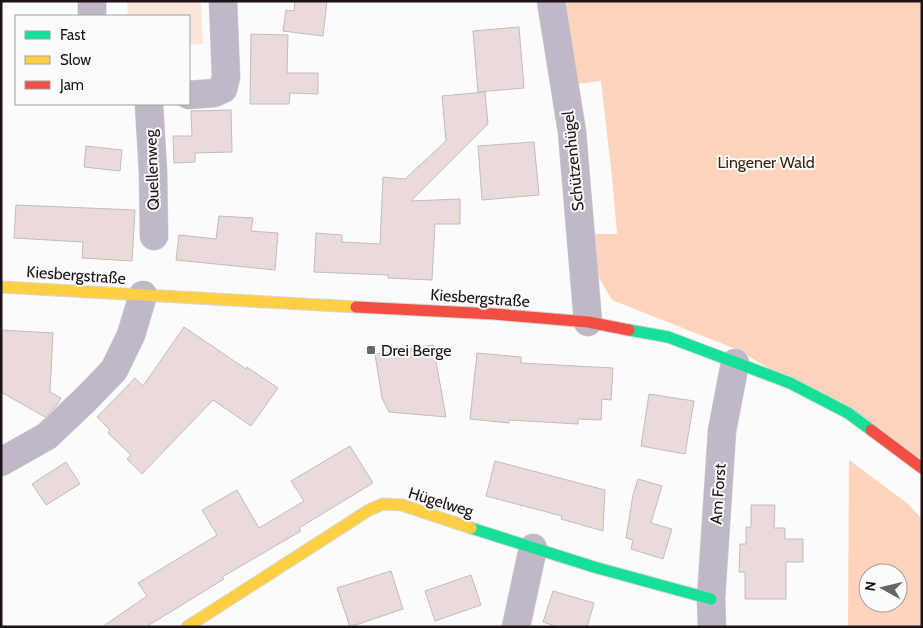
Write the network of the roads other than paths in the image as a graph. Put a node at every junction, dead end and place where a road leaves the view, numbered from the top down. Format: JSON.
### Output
{"nodes":[{"id":1,"x":92,"y":1,"type":"edge"},
{"id":2,"x":222,"y":1,"type":"edge"},
{"id":3,"x":551,"y":1,"type":"edge"},
{"id":4,"x":92,"y":15,"type":"edge"},
{"id":5,"x":190,"y":95,"type":"edge"},
{"id":6,"x":149,"y":105,"type":"edge"},
{"id":7,"x":154,"y":236,"type":"dead end"},
{"id":8,"x":1,"y":286,"type":"edge"},
{"id":9,"x":143,"y":295,"type":"junction"},
{"id":10,"x":588,"y":322,"type":"junction"},
{"id":11,"x":735,"y":363,"type":"junction"},
{"id":12,"x":1,"y":462,"type":"edge"},
{"id":13,"x":922,"y":468,"type":"edge"},
{"id":14,"x":533,"y":548,"type":"junction"},
{"id":15,"x":711,"y":600,"type":"junction"},
{"id":16,"x":187,"y":627,"type":"edge"},
{"id":17,"x":516,"y":627,"type":"edge"},
{"id":18,"x":712,"y":627,"type":"edge"}],
"edges":[{"from":1,"to":4,"type":"street"},
{"from":2,"to":5,"type":"street"},
{"from":3,"to":10,"type":"street","name":"Schützenhügel"},
{"from":6,"to":7,"type":"street","name":"Quellenweg"},
{"from":8,"to":9,"type":"street","name":"Kiesbergstraße"},
{"from":9,"to":10,"type":"street","name":"Kiesbergstraße"},
{"from":9,"to":12,"type":"street"},
{"from":10,"to":11,"type":"street","name":"Kiesbergstraße"},
{"from":11,"to":13,"type":"street","name":"Kiesbergstraße"},
{"from":11,"to":15,"type":"street","name":"Am Forst"},
{"from":14,"to":15,"type":"street","name":"Hügelweg"},
{"from":14,"to":16,"type":"street","name":"Hügelweg"},
{"from":14,"to":17,"type":"street"},
{"from":15,"to":18,"type":"street","name":"Am Forst"}]}
